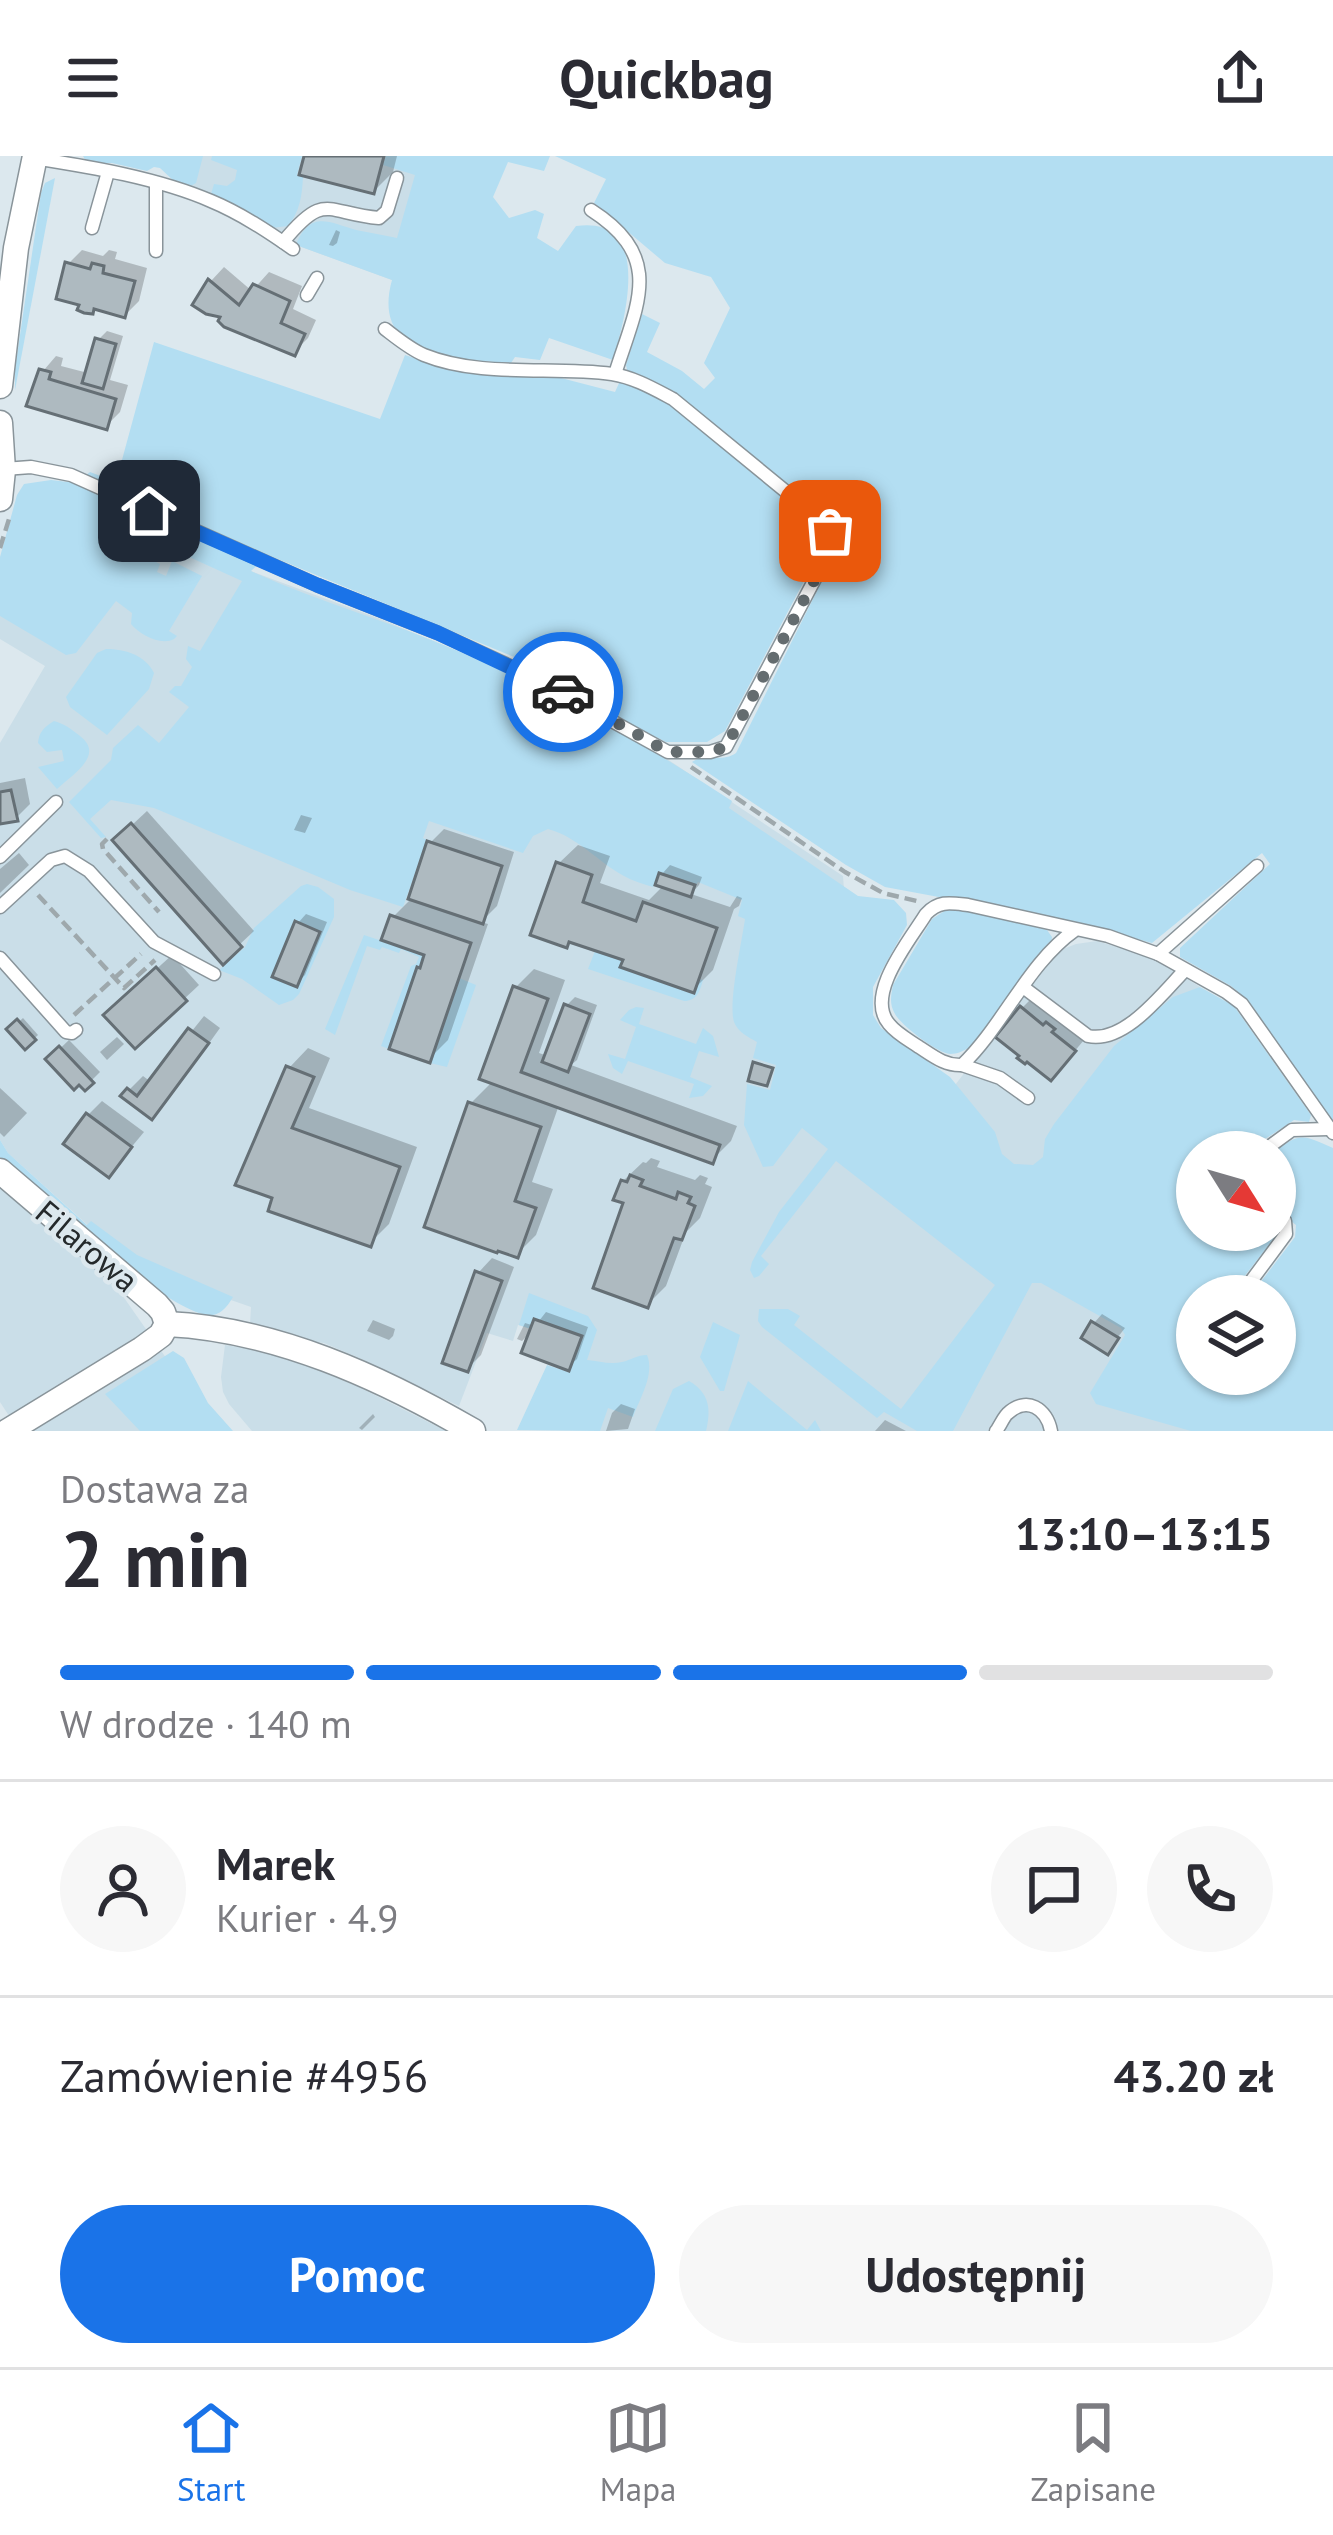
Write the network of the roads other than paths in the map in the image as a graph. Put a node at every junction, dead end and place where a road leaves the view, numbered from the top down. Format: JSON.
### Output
{"nodes":[{"id":1,"x":34,"y":157,"type":"edge"},
{"id":2,"x":108,"y":172,"type":"junction"},
{"id":3,"x":397,"y":178,"type":"dead end"},
{"id":4,"x":156,"y":184,"type":"junction"},
{"id":5,"x":591,"y":210,"type":"dead end"},
{"id":6,"x":92,"y":228,"type":"dead end"},
{"id":7,"x":156,"y":251,"type":"dead end"},
{"id":8,"x":317,"y":278,"type":"dead end"},
{"id":9,"x":307,"y":295,"type":"dead end"},
{"id":10,"x":385,"y":329,"type":"dead end"},
{"id":11,"x":615,"y":374,"type":"junction"},
{"id":12,"x":0,"y":386,"type":"edge"},
{"id":13,"x":0,"y":423,"type":"edge"},
{"id":14,"x":2,"y":470,"type":"edge"},
{"id":15,"x":0,"y":499,"type":"edge"},
{"id":16,"x":56,"y":802,"type":"dead end"},
{"id":17,"x":0,"y":857,"type":"edge"},
{"id":18,"x":1257,"y":866,"type":"dead end"},
{"id":19,"x":0,"y":907,"type":"edge"},
{"id":20,"x":1075,"y":930,"type":"junction"},
{"id":21,"x":1158,"y":955,"type":"junction"},
{"id":22,"x":0,"y":958,"type":"edge"},
{"id":23,"x":1185,"y":970,"type":"junction"},
{"id":24,"x":214,"y":974,"type":"dead end"},
{"id":25,"x":1023,"y":987,"type":"junction"},
{"id":26,"x":68,"y":1028,"type":"road end"},
{"id":27,"x":962,"y":1065,"type":"junction"},
{"id":28,"x":1028,"y":1098,"type":"dead end"},
{"id":29,"x":1291,"y":1131,"type":"edge"},
{"id":30,"x":1331,"y":1131,"type":"edge"},
{"id":31,"x":0,"y":1172,"type":"edge"},
{"id":32,"x":166,"y":1324,"type":"junction"},
{"id":33,"x":0,"y":1420,"type":"edge"},
{"id":34,"x":8,"y":1431,"type":"edge"},
{"id":35,"x":473,"y":1431,"type":"edge"},
{"id":36,"x":997,"y":1431,"type":"edge"},
{"id":37,"x":1052,"y":1431,"type":"edge"}],
"edges":[{"from":1,"to":2,"type":"lane"},
{"from":1,"to":12,"type":"street"},
{"from":2,"to":4,"type":"lane"},
{"from":2,"to":6,"type":"lane"},
{"from":3,"to":4,"type":"lane"},
{"from":4,"to":7,"type":"lane"},
{"from":5,"to":11,"type":"lane"},
{"from":8,"to":9,"type":"lane"},
{"from":10,"to":11,"type":"lane"},
{"from":11,"to":14,"type":"lane"},
{"from":13,"to":14,"type":"street"},
{"from":14,"to":15,"type":"street"},
{"from":16,"to":17,"type":"lane"},
{"from":18,"to":21,"type":"lane"},
{"from":19,"to":24,"type":"lane"},
{"from":20,"to":21,"type":"lane"},
{"from":20,"to":25,"type":"lane"},
{"from":20,"to":27,"type":"lane"},
{"from":21,"to":23,"type":"lane"},
{"from":22,"to":26,"type":"lane"},
{"from":23,"to":25,"type":"lane"},
{"from":23,"to":30,"type":"lane"},
{"from":25,"to":27,"type":"lane"},
{"from":27,"to":28,"type":"lane"},
{"from":29,"to":30,"type":"lane"},
{"from":31,"to":32,"type":"street","name":"Filarowa"},
{"from":32,"to":34,"type":"street"},
{"from":32,"to":35,"type":"street"},
{"from":33,"to":34,"type":"lane"},
{"from":36,"to":37,"type":"lane"}]}
